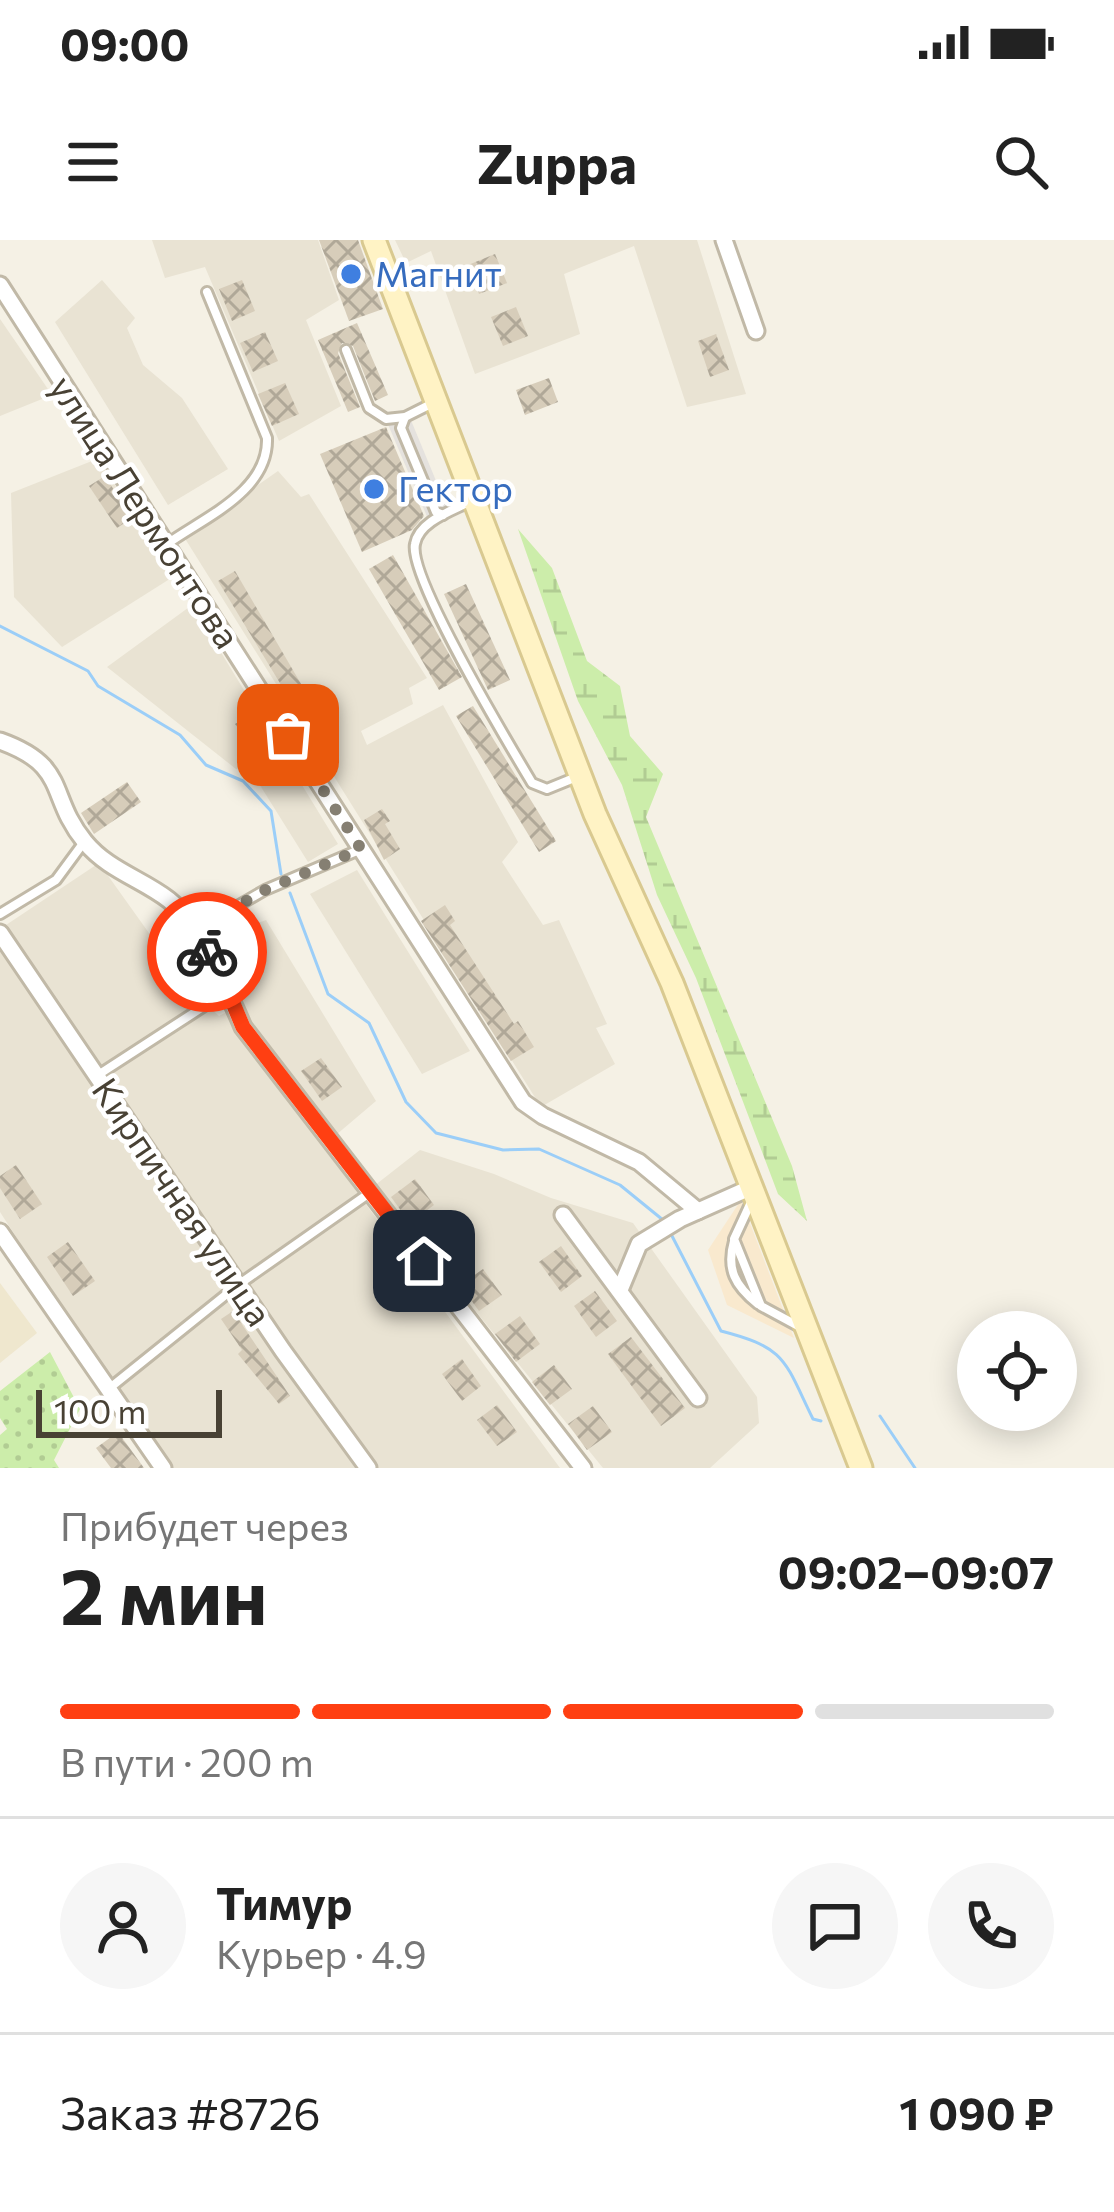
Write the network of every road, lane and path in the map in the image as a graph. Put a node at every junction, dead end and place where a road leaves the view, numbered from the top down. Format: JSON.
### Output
{"nodes":[{"id":1,"x":374,"y":240,"type":"edge"},
{"id":2,"x":724,"y":240,"type":"edge"},
{"id":3,"x":0,"y":285,"type":"edge"},
{"id":4,"x":206,"y":292,"type":"dead end"},
{"id":5,"x":756,"y":332,"type":"dead end"},
{"id":6,"x":346,"y":350,"type":"dead end"},
{"id":7,"x":437,"y":402,"type":"junction"},
{"id":8,"x":405,"y":417,"type":"junction"},
{"id":9,"x":475,"y":500,"type":"junction"},
{"id":10,"x":444,"y":515,"type":"junction"},
{"id":11,"x":166,"y":545,"type":"junction"},
{"id":12,"x":0,"y":742,"type":"edge"},
{"id":13,"x":581,"y":776,"type":"junction"},
{"id":14,"x":85,"y":842,"type":"junction"},
{"id":15,"x":361,"y":849,"type":"junction"},
{"id":16,"x":0,"y":914,"type":"edge"},
{"id":17,"x":193,"y":932,"type":"junction"},
{"id":18,"x":0,"y":933,"type":"edge"},
{"id":19,"x":228,"y":991,"type":"junction"},
{"id":20,"x":97,"y":1076,"type":"junction"},
{"id":21,"x":753,"y":1190,"type":"junction"},
{"id":22,"x":370,"y":1192,"type":"junction"},
{"id":23,"x":698,"y":1210,"type":"junction"},
{"id":24,"x":563,"y":1214,"type":"dead end"},
{"id":25,"x":0,"y":1232,"type":"edge"},
{"id":26,"x":238,"y":1286,"type":"junction"},
{"id":27,"x":620,"y":1290,"type":"junction"},
{"id":28,"x":808,"y":1332,"type":"junction"},
{"id":29,"x":110,"y":1388,"type":"junction"},
{"id":30,"x":698,"y":1398,"type":"dead end"},
{"id":31,"x":163,"y":1468,"type":"edge"},
{"id":32,"x":368,"y":1468,"type":"edge"},
{"id":33,"x":584,"y":1468,"type":"edge"},
{"id":34,"x":860,"y":1468,"type":"edge"}],
"edges":[{"from":1,"to":7,"type":"main road"},
{"from":2,"to":5,"type":"street"},
{"from":3,"to":11,"type":"street","name":"улица Лермонтова"},
{"from":4,"to":11,"type":"lane"},
{"from":6,"to":8,"type":"lane"},
{"from":7,"to":8,"type":"lane"},
{"from":7,"to":9,"type":"main road"},
{"from":8,"to":10,"type":"lane"},
{"from":9,"to":10,"type":"lane"},
{"from":9,"to":13,"type":"main road"},
{"from":10,"to":13,"type":"lane"},
{"from":11,"to":15,"type":"street","name":"улица Лермонтова"},
{"from":12,"to":14,"type":"street"},
{"from":13,"to":21,"type":"main road"},
{"from":14,"to":16,"type":"lane"},
{"from":14,"to":17,"type":"street"},
{"from":15,"to":17,"type":"lane"},
{"from":15,"to":23,"type":"street","name":"улица Лермонтова"},
{"from":17,"to":19,"type":"street"},
{"from":18,"to":20,"type":"street","name":"Кирпичная улица"},
{"from":19,"to":20,"type":"lane"},
{"from":19,"to":22,"type":"street"},
{"from":20,"to":26,"type":"street","name":"Кирпичная улица"},
{"from":21,"to":23,"type":"street"},
{"from":21,"to":28,"type":"main road"},
{"from":21,"to":28,"type":"lane"},
{"from":22,"to":26,"type":"lane"},
{"from":22,"to":33,"type":"street"},
{"from":23,"to":27,"type":"street"},
{"from":24,"to":27,"type":"street"},
{"from":25,"to":29,"type":"street"},
{"from":26,"to":29,"type":"lane"},
{"from":26,"to":32,"type":"street","name":"Кирпичная улица"},
{"from":27,"to":30,"type":"street"},
{"from":28,"to":34,"type":"main road"},
{"from":29,"to":31,"type":"street"}]}
